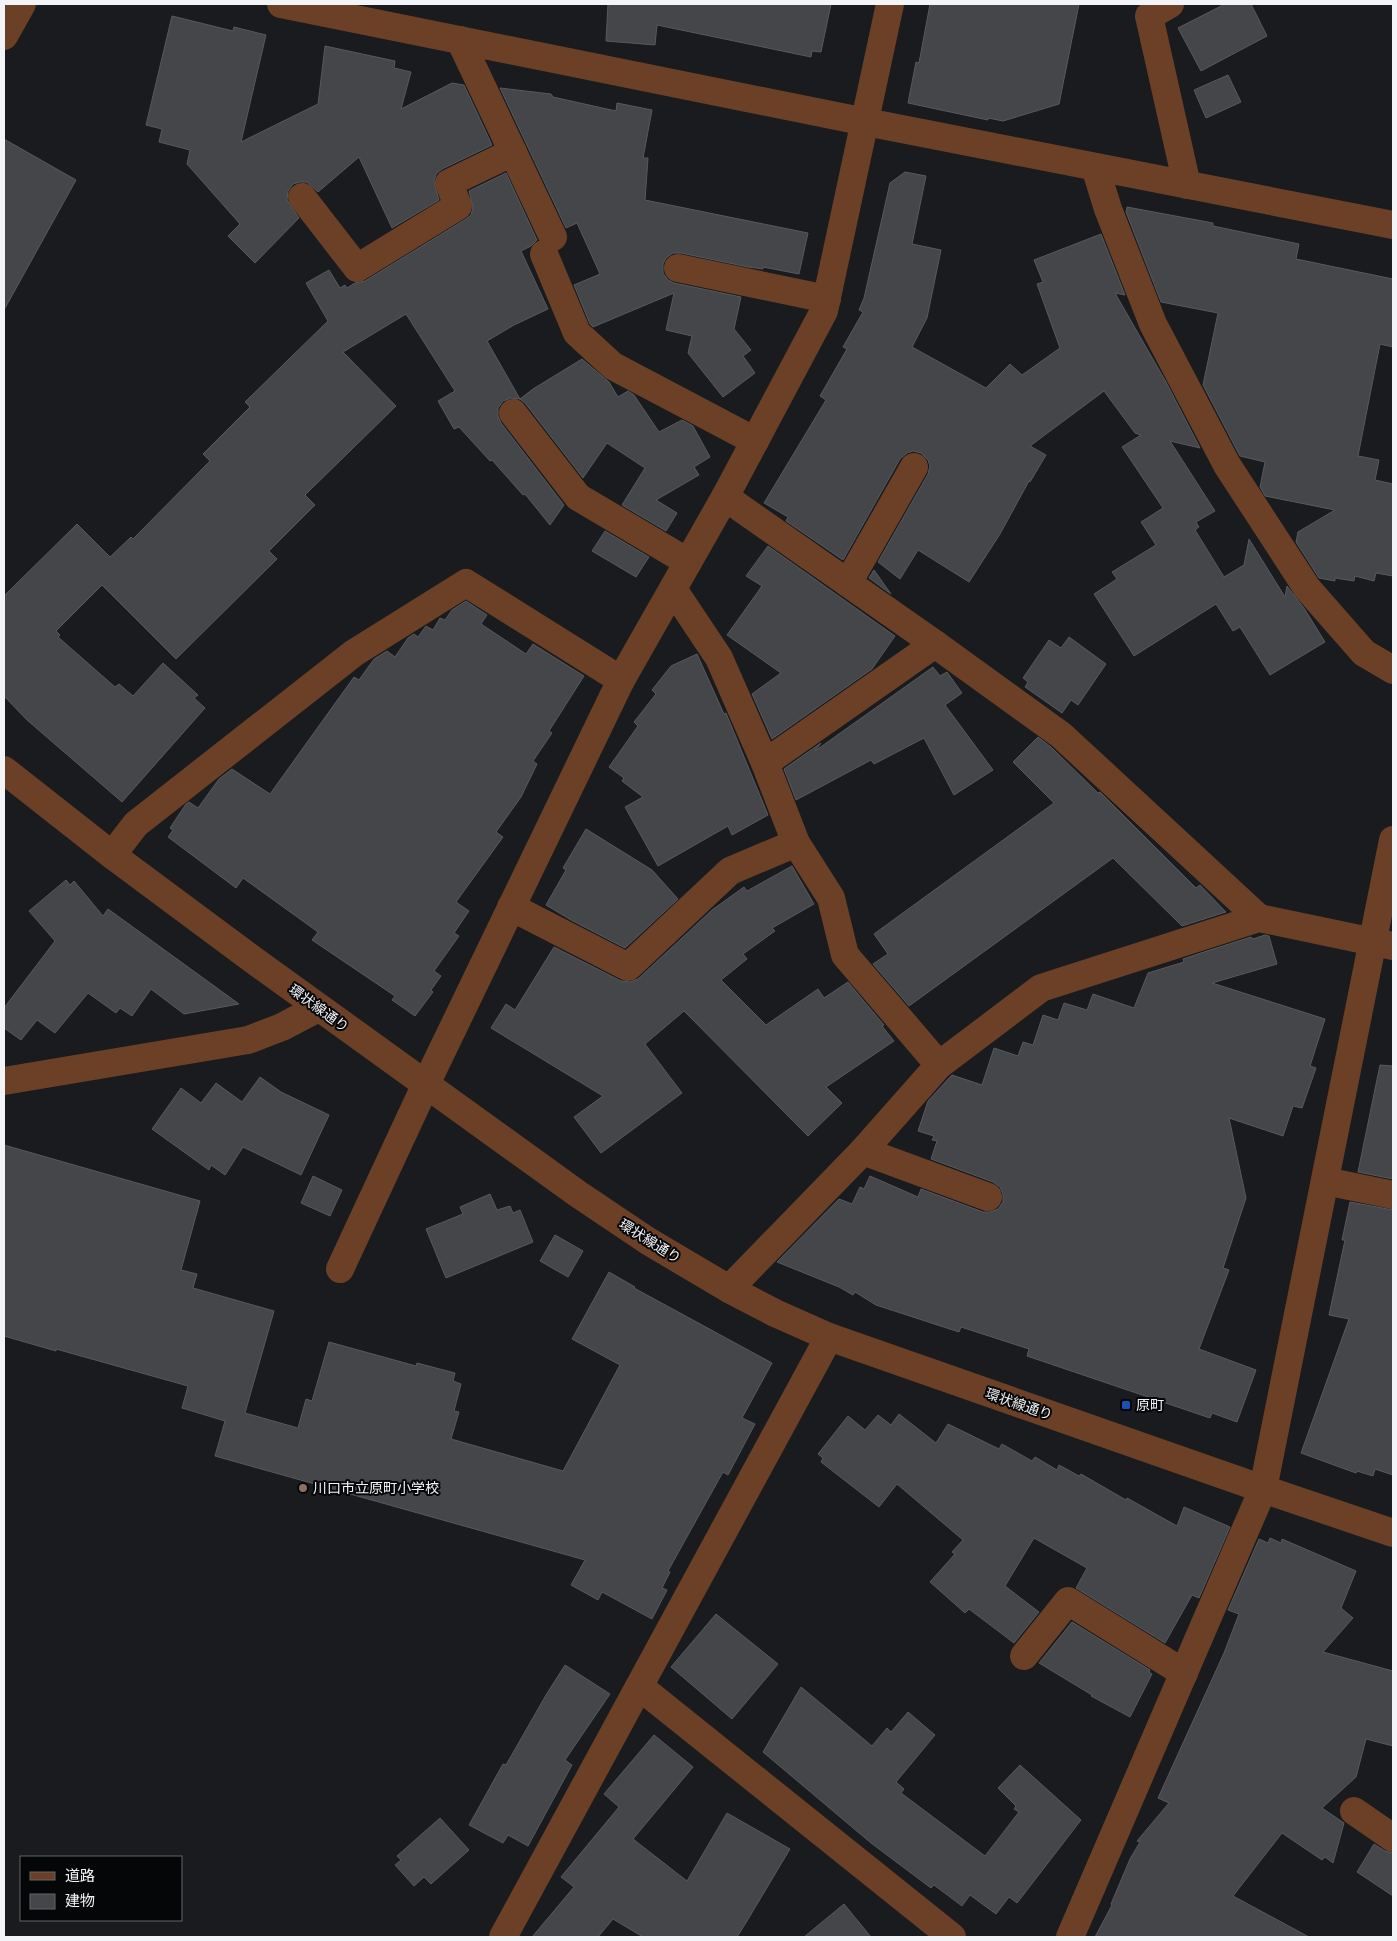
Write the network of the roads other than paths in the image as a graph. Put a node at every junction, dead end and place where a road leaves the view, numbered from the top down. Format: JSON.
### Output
{"nodes":[{"id":1,"x":22,"y":4,"type":"edge"},
{"id":2,"x":281,"y":4,"type":"edge"},
{"id":3,"x":890,"y":4,"type":"edge"},
{"id":4,"x":1170,"y":4,"type":"edge"},
{"id":5,"x":4,"y":36,"type":"edge"},
{"id":6,"x":460,"y":40,"type":"junction"},
{"id":7,"x":866,"y":122,"type":"junction"},
{"id":8,"x":513,"y":152,"type":"junction"},
{"id":9,"x":1095,"y":167,"type":"junction"},
{"id":10,"x":1187,"y":185,"type":"junction"},
{"id":11,"x":302,"y":197,"type":"dead end"},
{"id":12,"x":1393,"y":225,"type":"edge"},
{"id":13,"x":678,"y":268,"type":"dead end"},
{"id":14,"x":827,"y":299,"type":"junction"},
{"id":15,"x":513,"y":413,"type":"dead end"},
{"id":16,"x":755,"y":440,"type":"junction"},
{"id":17,"x":914,"y":467,"type":"dead end"},
{"id":18,"x":725,"y":497,"type":"junction"},
{"id":19,"x":688,"y":562,"type":"junction"},
{"id":20,"x":848,"y":584,"type":"junction"},
{"id":21,"x":673,"y":588,"type":"junction"},
{"id":22,"x":935,"y":644,"type":"junction"},
{"id":23,"x":1393,"y":670,"type":"edge"},
{"id":24,"x":621,"y":680,"type":"junction"},
{"id":25,"x":765,"y":763,"type":"junction"},
{"id":26,"x":4,"y":770,"type":"edge"},
{"id":27,"x":1393,"y":840,"type":"edge"},
{"id":28,"x":796,"y":843,"type":"junction"},
{"id":29,"x":112,"y":855,"type":"junction"},
{"id":30,"x":511,"y":907,"type":"junction"},
{"id":31,"x":1259,"y":918,"type":"junction"},
{"id":32,"x":1383,"y":944,"type":"edge"},
{"id":33,"x":318,"y":1008,"type":"junction"},
{"id":34,"x":939,"y":1065,"type":"junction"},
{"id":35,"x":4,"y":1081,"type":"edge"},
{"id":36,"x":426,"y":1084,"type":"junction"},
{"id":37,"x":863,"y":1151,"type":"junction"},
{"id":38,"x":1325,"y":1181,"type":"junction"},
{"id":39,"x":1393,"y":1195,"type":"edge"},
{"id":40,"x":988,"y":1197,"type":"dead end"},
{"id":41,"x":340,"y":1269,"type":"dead end"},
{"id":42,"x":729,"y":1289,"type":"junction"},
{"id":43,"x":829,"y":1337,"type":"junction"},
{"id":44,"x":1264,"y":1489,"type":"junction"},
{"id":45,"x":1393,"y":1533,"type":"edge"},
{"id":46,"x":1024,"y":1656,"type":"dead end"},
{"id":47,"x":1184,"y":1673,"type":"junction"},
{"id":48,"x":640,"y":1687,"type":"junction"},
{"id":49,"x":1354,"y":1811,"type":"dead end"},
{"id":50,"x":1393,"y":1838,"type":"edge"},
{"id":51,"x":503,"y":1937,"type":"edge"},
{"id":52,"x":952,"y":1937,"type":"edge"},
{"id":53,"x":1070,"y":1937,"type":"edge"}],
"edges":[{"from":1,"to":5,"type":"street"},
{"from":2,"to":6,"type":"street"},
{"from":3,"to":7,"type":"street"},
{"from":4,"to":10,"type":"street"},
{"from":6,"to":7,"type":"street"},
{"from":6,"to":8,"type":"street"},
{"from":7,"to":9,"type":"street"},
{"from":7,"to":14,"type":"street"},
{"from":8,"to":11,"type":"street"},
{"from":8,"to":16,"type":"street"},
{"from":9,"to":10,"type":"street"},
{"from":9,"to":23,"type":"street"},
{"from":10,"to":12,"type":"street"},
{"from":13,"to":14,"type":"street"},
{"from":14,"to":16,"type":"street"},
{"from":15,"to":19,"type":"street"},
{"from":16,"to":18,"type":"street"},
{"from":17,"to":20,"type":"street"},
{"from":18,"to":19,"type":"street"},
{"from":18,"to":20,"type":"street"},
{"from":19,"to":21,"type":"street"},
{"from":20,"to":22,"type":"street"},
{"from":21,"to":24,"type":"street"},
{"from":21,"to":25,"type":"street"},
{"from":22,"to":25,"type":"street"},
{"from":22,"to":31,"type":"street"},
{"from":24,"to":29,"type":"street"},
{"from":24,"to":30,"type":"street"},
{"from":25,"to":28,"type":"street"},
{"from":26,"to":29,"type":"street","name":"環状線通り"},
{"from":27,"to":32,"type":"street"},
{"from":28,"to":30,"type":"street"},
{"from":28,"to":34,"type":"street"},
{"from":29,"to":33,"type":"street","name":"環状線通り"},
{"from":30,"to":36,"type":"street"},
{"from":31,"to":32,"type":"street"},
{"from":31,"to":34,"type":"street"},
{"from":32,"to":38,"type":"street"},
{"from":33,"to":35,"type":"street"},
{"from":33,"to":36,"type":"street","name":"環状線通り"},
{"from":34,"to":37,"type":"street"},
{"from":36,"to":41,"type":"street"},
{"from":36,"to":42,"type":"street","name":"環状線通り"},
{"from":37,"to":40,"type":"street"},
{"from":37,"to":42,"type":"street"},
{"from":38,"to":39,"type":"street"},
{"from":38,"to":44,"type":"street"},
{"from":42,"to":43,"type":"street","name":"環状線通り"},
{"from":43,"to":44,"type":"street","name":"環状線通り"},
{"from":43,"to":48,"type":"street"},
{"from":44,"to":45,"type":"street","name":"環状線通り"},
{"from":44,"to":47,"type":"street"},
{"from":46,"to":47,"type":"street"},
{"from":47,"to":53,"type":"street"},
{"from":48,"to":51,"type":"street"},
{"from":48,"to":52,"type":"street"},
{"from":49,"to":50,"type":"street"}]}
